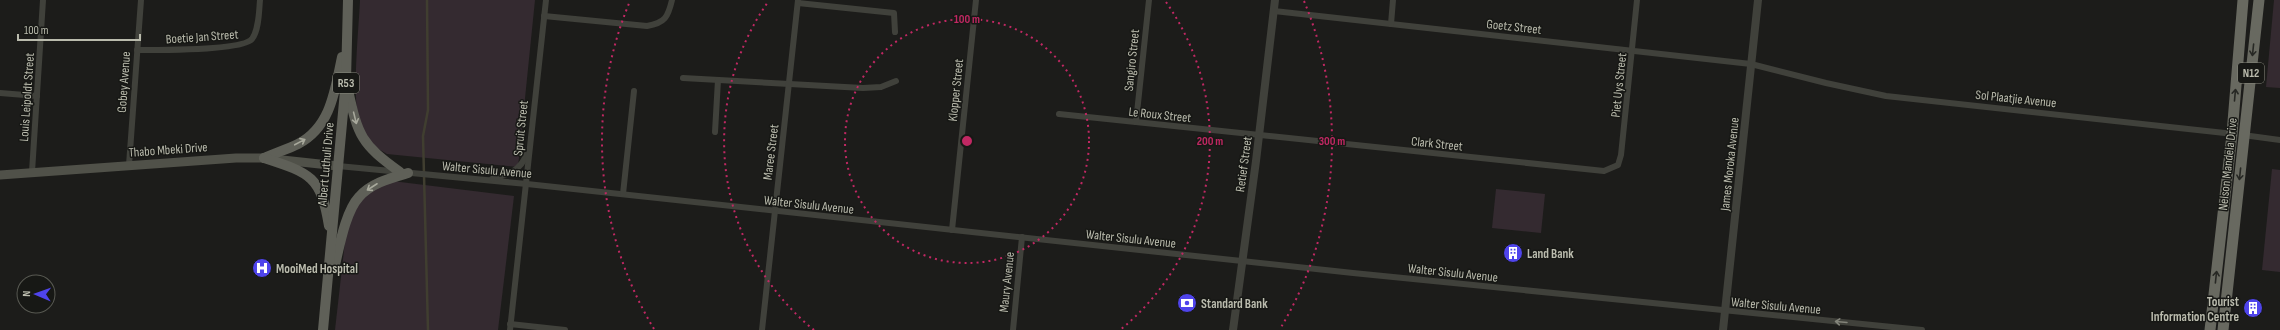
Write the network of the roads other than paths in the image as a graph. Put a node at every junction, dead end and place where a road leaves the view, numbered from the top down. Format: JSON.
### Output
{"nodes":[{"id":1,"x":43,"y":0,"type":"edge"},
{"id":2,"x":141,"y":0,"type":"edge"},
{"id":3,"x":260,"y":0,"type":"edge"},
{"id":4,"x":348,"y":0,"type":"edge"},
{"id":5,"x":546,"y":0,"type":"edge"},
{"id":6,"x":672,"y":0,"type":"edge"},
{"id":7,"x":976,"y":0,"type":"edge"},
{"id":8,"x":1149,"y":0,"type":"edge"},
{"id":9,"x":1275,"y":0,"type":"edge"},
{"id":10,"x":1393,"y":0,"type":"edge"},
{"id":11,"x":1637,"y":0,"type":"edge"},
{"id":12,"x":1758,"y":0,"type":"edge"},
{"id":13,"x":2243,"y":0,"type":"edge"},
{"id":14,"x":2259,"y":0,"type":"edge"},
{"id":15,"x":798,"y":2,"type":"edge"},
{"id":16,"x":1274,"y":11,"type":"junction"},
{"id":17,"x":544,"y":16,"type":"junction"},
{"id":18,"x":1391,"y":24,"type":"junction"},
{"id":19,"x":895,"y":32,"type":"dead end"},
{"id":20,"x":347,"y":36,"type":"junction"},
{"id":21,"x":1632,"y":49,"type":"junction"},
{"id":22,"x":136,"y":50,"type":"junction"},
{"id":23,"x":1752,"y":64,"type":"junction"},
{"id":24,"x":683,"y":78,"type":"dead end"},
{"id":25,"x":346,"y":80,"type":"junction"},
{"id":26,"x":718,"y":80,"type":"junction"},
{"id":27,"x":896,"y":81,"type":"dead end"},
{"id":28,"x":789,"y":85,"type":"junction"},
{"id":29,"x":634,"y":91,"type":"dead end"},
{"id":30,"x":0,"y":93,"type":"edge"},
{"id":31,"x":37,"y":96,"type":"junction"},
{"id":32,"x":1059,"y":114,"type":"dead end"},
{"id":33,"x":1136,"y":122,"type":"junction"},
{"id":34,"x":715,"y":132,"type":"dead end"},
{"id":35,"x":2232,"y":134,"type":"junction"},
{"id":36,"x":2244,"y":135,"type":"junction"},
{"id":37,"x":1259,"y":136,"type":"junction"},
{"id":38,"x":2280,"y":140,"type":"edge"},
{"id":39,"x":529,"y":145,"type":"junction"},
{"id":40,"x":264,"y":158,"type":"junction"},
{"id":41,"x":129,"y":165,"type":"junction"},
{"id":42,"x":338,"y":166,"type":"junction"},
{"id":43,"x":1613,"y":169,"type":"joint"},
{"id":44,"x":32,"y":172,"type":"junction"},
{"id":45,"x":408,"y":173,"type":"junction"},
{"id":46,"x":0,"y":175,"type":"edge"},
{"id":47,"x":488,"y":180,"type":"junction"},
{"id":48,"x":527,"y":184,"type":"junction"},
{"id":49,"x":623,"y":194,"type":"junction"},
{"id":50,"x":774,"y":212,"type":"junction"},
{"id":51,"x":952,"y":230,"type":"junction"},
{"id":52,"x":1022,"y":237,"type":"junction"},
{"id":53,"x":331,"y":244,"type":"junction"},
{"id":54,"x":1241,"y":261,"type":"junction"},
{"id":55,"x":327,"y":291,"type":"junction"},
{"id":56,"x":1725,"y":311,"type":"junction"},
{"id":57,"x":510,"y":327,"type":"edge"},
{"id":58,"x":323,"y":330,"type":"edge"},
{"id":59,"x":565,"y":330,"type":"edge"},
{"id":60,"x":762,"y":330,"type":"edge"},
{"id":61,"x":1013,"y":330,"type":"edge"},
{"id":62,"x":1233,"y":330,"type":"edge"},
{"id":63,"x":1723,"y":330,"type":"edge"},
{"id":64,"x":1922,"y":330,"type":"edge"},
{"id":65,"x":2210,"y":330,"type":"edge"},
{"id":66,"x":2223,"y":330,"type":"edge"}],
"edges":[{"from":1,"to":31,"type":"street","name":"Louis Leipoldt Street"},
{"from":2,"to":22,"type":"street","name":"Gobey Avenue"},
{"from":3,"to":22,"type":"street","name":"Boetie Jan Street"},
{"from":4,"to":20,"type":"main road","name":"Albert Luthuli Drive","number":"R53"},
{"from":5,"to":17,"type":"street","name":"Spruit Street"},
{"from":6,"to":17,"type":"street"},
{"from":7,"to":51,"type":"street","name":"Klopper Street"},
{"from":8,"to":33,"type":"street","name":"Sangiro Street"},
{"from":9,"to":16,"type":"street","name":"Retief Street"},
{"from":10,"to":18,"type":"street"},
{"from":11,"to":21,"type":"street","name":"Piet Uys Street"},
{"from":12,"to":23,"type":"street","name":"James Moroka Avenue"},
{"from":35,"to":13,"type":"highway","name":"Nelson Mandela Drive","number":"N12","one_way":true},
{"from":14,"to":36,"type":"highway","name":"Nelson Mandela Drive","number":"N12","one_way":true},
{"from":15,"to":19,"type":"street"},
{"from":15,"to":28,"type":"street","name":"Maree Street"},
{"from":16,"to":18,"type":"street","name":"Goetz Street"},
{"from":16,"to":37,"type":"street","name":"Retief Street"},
{"from":17,"to":39,"type":"street","name":"Spruit Street"},
{"from":18,"to":21,"type":"street","name":"Goetz Street"},
{"from":20,"to":25,"type":"main road","name":"Albert Luthuli Drive","number":"R53"},
{"from":40,"to":20,"type":"main road","one_way":true},
{"from":21,"to":23,"type":"street","name":"Goetz Street"},
{"from":21,"to":43,"type":"street","name":"Piet Uys Street"},
{"from":22,"to":41,"type":"street","name":"Gobey Avenue"},
{"from":23,"to":35,"type":"street","name":"Sol Plaatjie Avenue"},
{"from":23,"to":56,"type":"street","name":"James Moroka Avenue"},
{"from":24,"to":26,"type":"street"},
{"from":25,"to":42,"type":"main road","name":"Albert Luthuli Drive","number":"R53"},
{"from":25,"to":45,"type":"main road","one_way":true},
{"from":26,"to":28,"type":"street"},
{"from":26,"to":34,"type":"street"},
{"from":27,"to":28,"type":"street"},
{"from":28,"to":50,"type":"street","name":"Maree Street"},
{"from":29,"to":49,"type":"street"},
{"from":30,"to":31,"type":"street"},
{"from":31,"to":44,"type":"street","name":"Louis Leipoldt Street"},
{"from":32,"to":33,"type":"street","name":"Le Roux Street"},
{"from":33,"to":37,"type":"street","name":"Le Roux Street"},
{"from":35,"to":36,"type":"street","name":"Sol Plaatjie Avenue"},
{"from":65,"to":35,"type":"highway","name":"Nelson Mandela Drive","number":"N12","one_way":true},
{"from":36,"to":38,"type":"street","name":"Sol Plaatjie Avenue"},
{"from":36,"to":66,"type":"highway","name":"Nelson Mandela Drive","number":"N12","one_way":true},
{"from":37,"to":43,"type":"street","name":"Clark Street"},
{"from":37,"to":54,"type":"street","name":"Retief Street"},
{"from":39,"to":47,"type":"street"},
{"from":39,"to":48,"type":"street","name":"Spruit Street"},
{"from":40,"to":41,"type":"main road","name":"Thabo Mbeki Drive"},
{"from":40,"to":42,"type":"main road","name":"Thabo Mbeki Drive"},
{"from":40,"to":53,"type":"main road"},
{"from":41,"to":44,"type":"main road","name":"Thabo Mbeki Drive"},
{"from":42,"to":45,"type":"street","name":"Walter Sisulu Avenue"},
{"from":42,"to":53,"type":"main road","name":"Albert Luthuli Drive","number":"R53"},
{"from":44,"to":46,"type":"main road","name":"Thabo Mbeki Drive"},
{"from":45,"to":47,"type":"street","name":"Walter Sisulu Avenue"},
{"from":45,"to":55,"type":"main road","one_way":true},
{"from":47,"to":48,"type":"street","name":"Walter Sisulu Avenue"},
{"from":48,"to":49,"type":"street","name":"Walter Sisulu Avenue"},
{"from":48,"to":57,"type":"street","name":"Spruit Street"},
{"from":49,"to":50,"type":"street","name":"Walter Sisulu Avenue"},
{"from":50,"to":51,"type":"street","name":"Walter Sisulu Avenue"},
{"from":50,"to":60,"type":"street","name":"Maree Street"},
{"from":51,"to":52,"type":"street","name":"Walter Sisulu Avenue"},
{"from":52,"to":54,"type":"street","name":"Walter Sisulu Avenue"},
{"from":52,"to":61,"type":"street","name":"Maury Avenue"},
{"from":53,"to":55,"type":"main road","name":"Albert Luthuli Drive","number":"R53"},
{"from":54,"to":56,"type":"street","name":"Walter Sisulu Avenue"},
{"from":54,"to":62,"type":"street","name":"Retief Street"},
{"from":55,"to":58,"type":"main road","name":"Albert Luthuli Drive","number":"R53"},
{"from":56,"to":63,"type":"street","name":"James Moroka Avenue"},
{"from":64,"to":56,"type":"street","name":"Walter Sisulu Avenue","one_way":true},
{"from":57,"to":59,"type":"street"}]}
